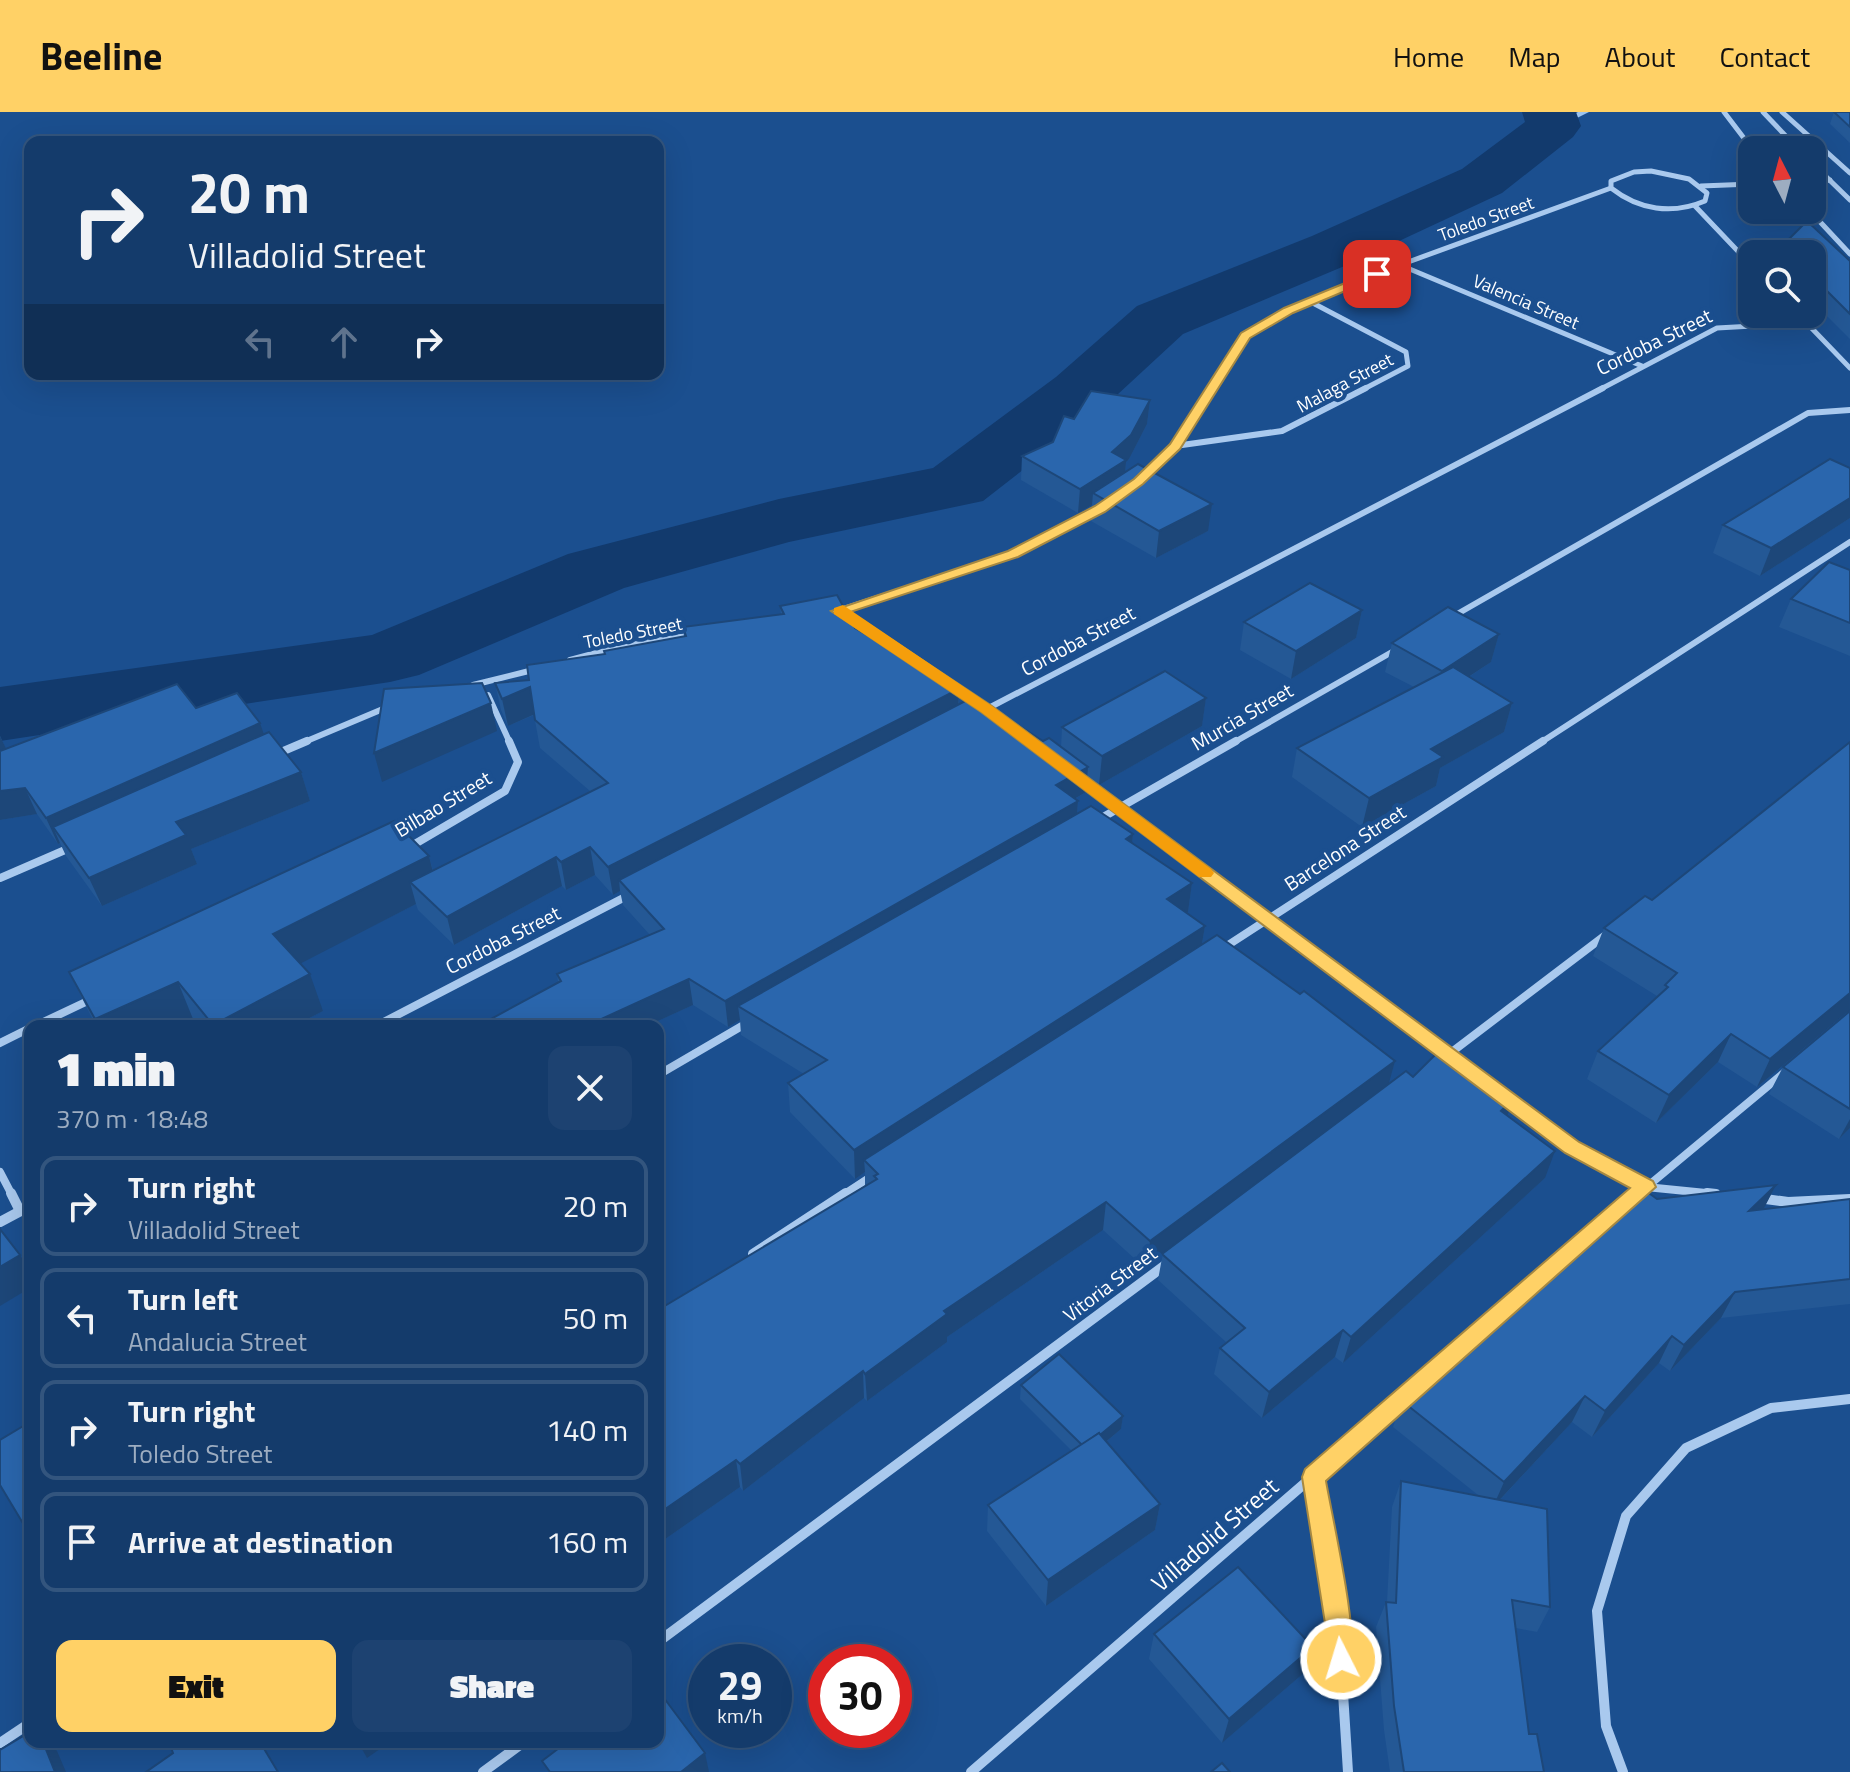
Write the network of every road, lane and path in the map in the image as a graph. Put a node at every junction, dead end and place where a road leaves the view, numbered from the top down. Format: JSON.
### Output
{"nodes":[{"id":1,"x":1724,"y":112,"type":"edge"},
{"id":2,"x":1763,"y":112,"type":"edge"},
{"id":3,"x":1782,"y":112,"type":"edge"},
{"id":4,"x":1742,"y":136,"type":"edge"},
{"id":5,"x":1786,"y":136,"type":"edge"},
{"id":6,"x":1850,"y":173,"type":"edge"},
{"id":7,"x":1826,"y":176,"type":"edge"},
{"id":8,"x":1826,"y":180,"type":"edge"},
{"id":9,"x":1830,"y":180,"type":"junction"},
{"id":10,"x":1738,"y":185,"type":"edge"},
{"id":11,"x":1701,"y":186,"type":"junction"},
{"id":12,"x":1611,"y":188,"type":"junction"},
{"id":13,"x":1850,"y":200,"type":"edge"},
{"id":14,"x":1695,"y":206,"type":"junction"},
{"id":15,"x":1822,"y":224,"type":"edge"},
{"id":16,"x":1738,"y":251,"type":"edge"},
{"id":17,"x":1850,"y":254,"type":"edge"},
{"id":18,"x":1400,"y":265,"type":"junction"},
{"id":19,"x":1309,"y":301,"type":"junction"},
{"id":20,"x":1738,"y":327,"type":"edge"},
{"id":21,"x":1811,"y":328,"type":"edge"},
{"id":22,"x":1642,"y":366,"type":"junction"},
{"id":23,"x":1850,"y":368,"type":"edge"},
{"id":24,"x":1850,"y":410,"type":"edge"},
{"id":25,"x":1175,"y":446,"type":"junction"},
{"id":26,"x":1139,"y":481,"type":"edge"},
{"id":27,"x":1113,"y":500,"type":"edge"},
{"id":28,"x":1850,"y":542,"type":"edge"},
{"id":29,"x":839,"y":611,"type":"junction"},
{"id":30,"x":823,"y":613,"type":"edge"},
{"id":31,"x":1450,"y":619,"type":"edge"},
{"id":32,"x":698,"y":634,"type":"edge"},
{"id":33,"x":1408,"y":642,"type":"edge"},
{"id":34,"x":558,"y":663,"type":"edge"},
{"id":35,"x":543,"y":667,"type":"edge"},
{"id":36,"x":482,"y":683,"type":"junction"},
{"id":37,"x":468,"y":687,"type":"edge"},
{"id":38,"x":398,"y":703,"type":"edge"},
{"id":39,"x":986,"y":709,"type":"junction"},
{"id":40,"x":972,"y":716,"type":"edge"},
{"id":41,"x":998,"y":718,"type":"edge"},
{"id":42,"x":269,"y":757,"type":"edge"},
{"id":43,"x":1071,"y":772,"type":"edge"},
{"id":44,"x":1119,"y":808,"type":"junction"},
{"id":45,"x":1092,"y":824,"type":"edge"},
{"id":46,"x":85,"y":841,"type":"edge"},
{"id":47,"x":396,"y":854,"type":"edge"},
{"id":48,"x":0,"y":878,"type":"edge"},
{"id":49,"x":632,"y":893,"type":"edge"},
{"id":50,"x":1267,"y":920,"type":"junction"},
{"id":51,"x":1611,"y":931,"type":"edge"},
{"id":52,"x":1214,"y":954,"type":"edge"},
{"id":53,"x":107,"y":992,"type":"edge"},
{"id":54,"x":47,"y":1020,"type":"edge"},
{"id":55,"x":388,"y":1020,"type":"edge"},
{"id":56,"x":753,"y":1020,"type":"edge"},
{"id":57,"x":24,"y":1031,"type":"edge"},
{"id":58,"x":0,"y":1043,"type":"edge"},
{"id":59,"x":1448,"y":1055,"type":"junction"},
{"id":60,"x":1790,"y":1067,"type":"edge"},
{"id":61,"x":664,"y":1072,"type":"edge"},
{"id":62,"x":1422,"y":1073,"type":"edge"},
{"id":63,"x":883,"y":1169,"type":"edge"},
{"id":64,"x":0,"y":1172,"type":"edge"},
{"id":65,"x":1646,"y":1187,"type":"junction"},
{"id":66,"x":1725,"y":1195,"type":"edge"},
{"id":67,"x":1741,"y":1197,"type":"edge"},
{"id":68,"x":1850,"y":1199,"type":"edge"},
{"id":69,"x":24,"y":1209,"type":"edge"},
{"id":70,"x":20,"y":1211,"type":"junction"},
{"id":71,"x":1610,"y":1218,"type":"edge"},
{"id":72,"x":0,"y":1222,"type":"edge"},
{"id":73,"x":1180,"y":1254,"type":"edge"},
{"id":74,"x":737,"y":1264,"type":"edge"},
{"id":75,"x":1432,"y":1373,"type":"edge"},
{"id":76,"x":1850,"y":1399,"type":"edge"},
{"id":77,"x":1313,"y":1477,"type":"junction"},
{"id":78,"x":664,"y":1638,"type":"edge"},
{"id":79,"x":24,"y":1727,"type":"edge"},
{"id":80,"x":0,"y":1743,"type":"edge"},
{"id":81,"x":516,"y":1748,"type":"edge"},
{"id":82,"x":483,"y":1772,"type":"edge"},
{"id":83,"x":971,"y":1772,"type":"edge"},
{"id":84,"x":1348,"y":1772,"type":"edge"},
{"id":85,"x":1623,"y":1772,"type":"edge"}],
"edges":[{"from":1,"to":4,"type":"street"},
{"from":2,"to":5,"type":"street"},
{"from":3,"to":6,"type":"street"},
{"from":7,"to":9,"type":"street"},
{"from":8,"to":9,"type":"street"},
{"from":9,"to":13,"type":"street"},
{"from":10,"to":11,"type":"street"},
{"from":11,"to":12,"type":"street","name":"Toledo Street"},
{"from":11,"to":14,"type":"street"},
{"from":12,"to":14,"type":"street"},
{"from":12,"to":18,"type":"street","name":"Toledo Street"},
{"from":14,"to":16,"type":"street"},
{"from":15,"to":17,"type":"street"},
{"from":18,"to":19,"type":"street","name":"Toledo Street"},
{"from":18,"to":22,"type":"street","name":"Valencia Street"},
{"from":19,"to":25,"type":"street","name":"Toledo Street"},
{"from":19,"to":25,"type":"street","name":"Malaga Street"},
{"from":20,"to":22,"type":"street","name":"Cordoba Street"},
{"from":21,"to":23,"type":"street"},
{"from":22,"to":39,"type":"street","name":"Cordoba Street"},
{"from":24,"to":31,"type":"street"},
{"from":25,"to":26,"type":"street","name":"Toledo Street"},
{"from":27,"to":29,"type":"street"},
{"from":28,"to":50,"type":"street","name":"Barcelona Street"},
{"from":29,"to":30,"type":"street"},
{"from":29,"to":39,"type":"street"},
{"from":32,"to":34,"type":"street","name":"Toledo Street"},
{"from":33,"to":44,"type":"street","name":"Murcia Street"},
{"from":35,"to":36,"type":"street"},
{"from":36,"to":37,"type":"street"},
{"from":36,"to":47,"type":"street","name":"Bilbao Street"},
{"from":38,"to":42,"type":"street"},
{"from":39,"to":40,"type":"street","name":"Cordoba Street"},
{"from":39,"to":41,"type":"street"},
{"from":43,"to":44,"type":"street"},
{"from":44,"to":45,"type":"street","name":"Murcia Street"},
{"from":44,"to":50,"type":"street"},
{"from":46,"to":48,"type":"street"},
{"from":49,"to":55,"type":"street","name":"Cordoba Street"},
{"from":50,"to":52,"type":"street","name":"Barcelona Street"},
{"from":50,"to":59,"type":"street"},
{"from":51,"to":59,"type":"street"},
{"from":53,"to":54,"type":"street"},
{"from":56,"to":61,"type":"street"},
{"from":57,"to":58,"type":"street"},
{"from":59,"to":62,"type":"street"},
{"from":59,"to":65,"type":"street"},
{"from":60,"to":65,"type":"street"},
{"from":63,"to":74,"type":"street"},
{"from":64,"to":70,"type":"street"},
{"from":65,"to":66,"type":"street"},
{"from":65,"to":71,"type":"street"},
{"from":67,"to":68,"type":"street"},
{"from":69,"to":70,"type":"street"},
{"from":70,"to":72,"type":"street"},
{"from":73,"to":78,"type":"street","name":"Vitoria Street"},
{"from":75,"to":77,"type":"street","name":"Villadolid Street"},
{"from":76,"to":85,"type":"street"},
{"from":77,"to":83,"type":"street","name":"Villadolid Street"},
{"from":77,"to":84,"type":"street"},
{"from":79,"to":80,"type":"street"},
{"from":81,"to":82,"type":"street"}]}
